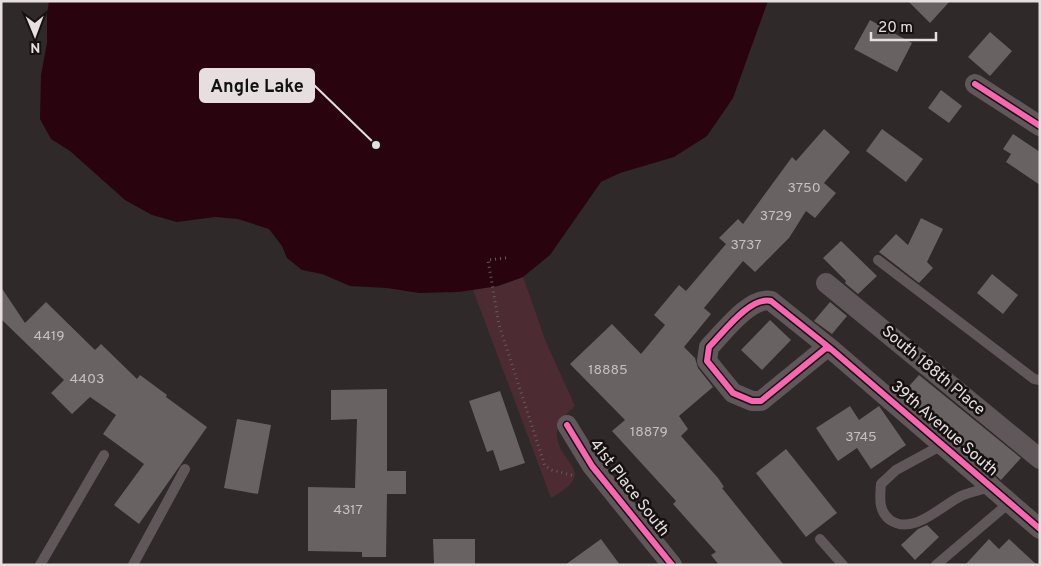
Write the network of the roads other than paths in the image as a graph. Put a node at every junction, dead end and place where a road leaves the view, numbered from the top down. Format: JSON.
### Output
{"nodes":[{"id":1,"x":975,"y":84,"type":"dead end"},
{"id":2,"x":1040,"y":126,"type":"edge"},
{"id":3,"x":878,"y":260,"type":"dead end"},
{"id":4,"x":826,"y":283,"type":"dead end"},
{"id":5,"x":831,"y":349,"type":"junction"},
{"id":6,"x":1040,"y":380,"type":"edge"},
{"id":7,"x":567,"y":425,"type":"dead end"},
{"id":8,"x":942,"y":446,"type":"junction"},
{"id":9,"x":104,"y":455,"type":"dead end"},
{"id":10,"x":1040,"y":459,"type":"edge"},
{"id":11,"x":185,"y":469,"type":"dead end"},
{"id":12,"x":991,"y":487,"type":"junction"},
{"id":13,"x":1009,"y":503,"type":"junction"},
{"id":14,"x":1040,"y":529,"type":"edge"},
{"id":15,"x":820,"y":539,"type":"dead end"},
{"id":16,"x":40,"y":565,"type":"edge"},
{"id":17,"x":133,"y":565,"type":"edge"},
{"id":18,"x":672,"y":565,"type":"edge"},
{"id":19,"x":843,"y":565,"type":"edge"},
{"id":20,"x":936,"y":565,"type":"edge"}],
"edges":[{"from":1,"to":2,"type":"street"},
{"from":3,"to":6,"type":"lane"},
{"from":4,"to":10,"type":"street","name":"South 188th Place"},
{"from":5,"to":5,"type":"street","name":"39th Avenue South"},
{"from":5,"to":8,"type":"street","name":"39th Avenue South"},
{"from":7,"to":18,"type":"street","name":"41st Place South"},
{"from":8,"to":12,"type":"street","name":"39th Avenue South"},
{"from":8,"to":12,"type":"lane"},
{"from":9,"to":16,"type":"lane"},
{"from":11,"to":17,"type":"lane"},
{"from":12,"to":13,"type":"street","name":"39th Avenue South"},
{"from":13,"to":14,"type":"street","name":"39th Avenue South"},
{"from":13,"to":20,"type":"lane"},
{"from":15,"to":19,"type":"lane"}]}
